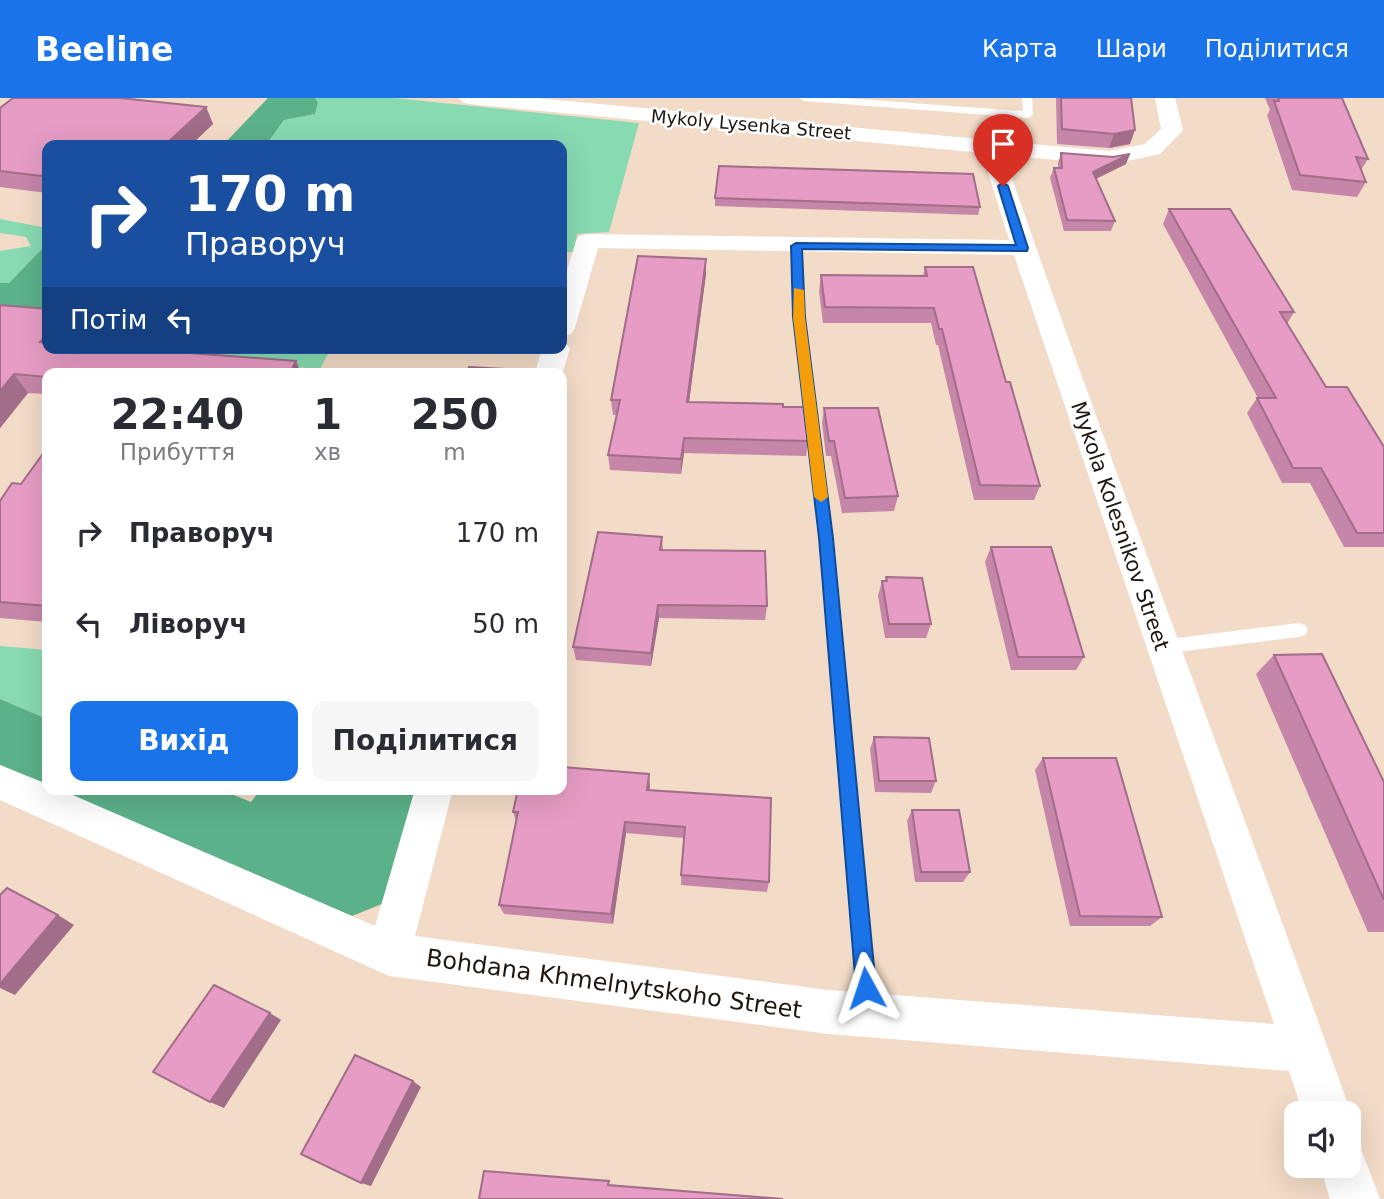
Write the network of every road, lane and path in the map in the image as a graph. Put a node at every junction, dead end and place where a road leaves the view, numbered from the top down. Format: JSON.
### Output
{"nodes":[{"id":1,"x":469,"y":98,"type":"edge"},
{"id":2,"x":804,"y":98,"type":"edge"},
{"id":3,"x":1027,"y":98,"type":"edge"},
{"id":4,"x":1165,"y":98,"type":"edge"},
{"id":5,"x":991,"y":148,"type":"junction"},
{"id":6,"x":796,"y":246,"type":"junction"},
{"id":7,"x":1023,"y":248,"type":"junction"},
{"id":8,"x":567,"y":311,"type":"edge"},
{"id":9,"x":1299,"y":630,"type":"dead end"},
{"id":10,"x":1161,"y":647,"type":"junction"},
{"id":11,"x":0,"y":782,"type":"edge"},
{"id":12,"x":432,"y":795,"type":"edge"},
{"id":13,"x":389,"y":954,"type":"junction"},
{"id":14,"x":868,"y":1015,"type":"junction"},
{"id":15,"x":1305,"y":1049,"type":"junction"},
{"id":16,"x":1323,"y":1101,"type":"edge"},
{"id":17,"x":1348,"y":1178,"type":"edge"},
{"id":18,"x":1356,"y":1199,"type":"edge"}],
"edges":[{"from":1,"to":5,"type":"street","name":"Mykoly Lysenka Street"},
{"from":2,"to":3,"type":"lane"},
{"from":4,"to":5,"type":"street"},
{"from":5,"to":7,"type":"street","name":"Mykola Kolesnikov Street"},
{"from":6,"to":7,"type":"street"},
{"from":6,"to":8,"type":"street"},
{"from":6,"to":14,"type":"lane"},
{"from":7,"to":10,"type":"street","name":"Mykola Kolesnikov Street"},
{"from":9,"to":10,"type":"lane"},
{"from":10,"to":15,"type":"street","name":"Mykola Kolesnikov Street"},
{"from":11,"to":13,"type":"street","name":"Bohdana Khmelnytskoho Street"},
{"from":12,"to":13,"type":"street"},
{"from":13,"to":14,"type":"street","name":"Bohdana Khmelnytskoho Street"},
{"from":14,"to":15,"type":"street","name":"Bohdana Khmelnytskoho Street"},
{"from":15,"to":16,"type":"street","name":"Mykola Kolesnikov Street"},
{"from":17,"to":18,"type":"street"}]}
